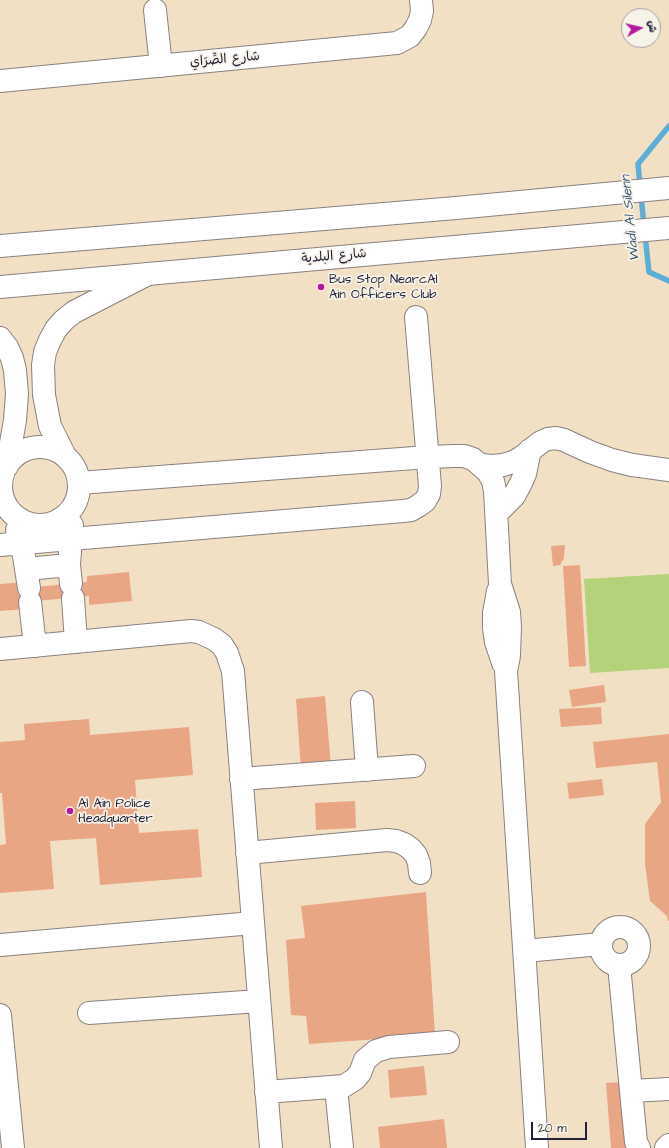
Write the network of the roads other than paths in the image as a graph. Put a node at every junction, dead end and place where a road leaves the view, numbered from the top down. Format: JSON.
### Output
{"nodes":[{"id":1,"x":421,"y":0,"type":"edge"},
{"id":2,"x":155,"y":10,"type":"dead end"},
{"id":3,"x":161,"y":66,"type":"junction"},
{"id":4,"x":0,"y":81,"type":"edge"},
{"id":5,"x":669,"y":188,"type":"edge"},
{"id":6,"x":669,"y":228,"type":"edge"},
{"id":7,"x":0,"y":246,"type":"edge"},
{"id":8,"x":149,"y":274,"type":"junction"},
{"id":9,"x":0,"y":287,"type":"edge"},
{"id":10,"x":416,"y":317,"type":"dead end"},
{"id":11,"x":0,"y":338,"type":"edge"},
{"id":12,"x":530,"y":450,"type":"junction"},
{"id":13,"x":65,"y":456,"type":"junction"},
{"id":14,"x":428,"y":457,"type":"junction"},
{"id":15,"x":481,"y":465,"type":"junction"},
{"id":16,"x":7,"y":466,"type":"junction"},
{"id":17,"x":669,"y":470,"type":"edge"},
{"id":18,"x":77,"y":493,"type":"junction"},
{"id":19,"x":8,"y":508,"type":"junction"},
{"id":20,"x":497,"y":513,"type":"junction"},
{"id":21,"x":70,"y":539,"type":"junction"},
{"id":22,"x":21,"y":543,"type":"junction"},
{"id":23,"x":0,"y":545,"type":"edge"},
{"id":24,"x":71,"y":582,"type":"junction"},
{"id":25,"x":29,"y":586,"type":"junction"},
{"id":26,"x":76,"y":642,"type":"junction"},
{"id":27,"x":35,"y":646,"type":"junction"},
{"id":28,"x":0,"y":649,"type":"edge"},
{"id":29,"x":362,"y":702,"type":"dead end"},
{"id":30,"x":414,"y":766,"type":"dead end"},
{"id":31,"x":367,"y":770,"type":"junction"},
{"id":32,"x":241,"y":779,"type":"junction"},
{"id":33,"x":247,"y":853,"type":"junction"},
{"id":34,"x":420,"y":873,"type":"dead end"},
{"id":35,"x":253,"y":923,"type":"junction"},
{"id":36,"x":601,"y":944,"type":"junction"},
{"id":37,"x":0,"y":945,"type":"edge"},
{"id":38,"x":524,"y":951,"type":"junction"},
{"id":39,"x":619,"y":965,"type":"junction"},
{"id":40,"x":259,"y":1001,"type":"junction"},
{"id":41,"x":89,"y":1013,"type":"dead end"},
{"id":42,"x":0,"y":1015,"type":"edge"},
{"id":43,"x":448,"y":1042,"type":"dead end"},
{"id":44,"x":336,"y":1087,"type":"junction"},
{"id":45,"x":669,"y":1089,"type":"edge"},
{"id":46,"x":266,"y":1092,"type":"junction"},
{"id":47,"x":631,"y":1092,"type":"junction"},
{"id":48,"x":669,"y":1145,"type":"edge"},
{"id":49,"x":12,"y":1148,"type":"edge"},
{"id":50,"x":271,"y":1148,"type":"edge"},
{"id":51,"x":342,"y":1148,"type":"edge"},
{"id":52,"x":537,"y":1148,"type":"edge"},
{"id":53,"x":639,"y":1148,"type":"edge"},
{"id":54,"x":666,"y":1148,"type":"edge"}],
"edges":[{"from":1,"to":3,"type":"main road","name":"شارع الصِّرَاي"},
{"from":2,"to":3,"type":"main road"},
{"from":3,"to":4,"type":"main road","name":"شارع الصِّرَاي"},
{"from":5,"to":7,"type":"main road"},
{"from":6,"to":8,"type":"main road","name":"شارع البلدية"},
{"from":8,"to":9,"type":"main road","name":"شارع البلدية"},
{"from":8,"to":13,"type":"main road"},
{"from":10,"to":14,"type":"main road"},
{"from":11,"to":16,"type":"main road"},
{"from":12,"to":15,"type":"main road"},
{"from":12,"to":17,"type":"main road"},
{"from":12,"to":20,"type":"main road"},
{"from":13,"to":16,"type":"main road"},
{"from":13,"to":18,"type":"main road"},
{"from":14,"to":15,"type":"main road"},
{"from":14,"to":18,"type":"main road"},
{"from":14,"to":21,"type":"main road"},
{"from":15,"to":20,"type":"main road"},
{"from":16,"to":19,"type":"main road"},
{"from":18,"to":19,"type":"main road"},
{"from":18,"to":21,"type":"main road"},
{"from":19,"to":22,"type":"main road"},
{"from":20,"to":38,"type":"main road"},
{"from":21,"to":22,"type":"main road"},
{"from":21,"to":24,"type":"main road"},
{"from":22,"to":23,"type":"main road"},
{"from":22,"to":25,"type":"main road"},
{"from":24,"to":25,"type":"main road"},
{"from":24,"to":26,"type":"main road"},
{"from":25,"to":27,"type":"main road"},
{"from":26,"to":27,"type":"main road"},
{"from":26,"to":32,"type":"main road"},
{"from":27,"to":28,"type":"main road"},
{"from":29,"to":31,"type":"main road"},
{"from":30,"to":31,"type":"main road"},
{"from":31,"to":32,"type":"main road"},
{"from":32,"to":33,"type":"main road"},
{"from":33,"to":34,"type":"main road"},
{"from":33,"to":35,"type":"main road"},
{"from":35,"to":37,"type":"main road"},
{"from":35,"to":40,"type":"main road"},
{"from":36,"to":38,"type":"main road"},
{"from":36,"to":39,"type":"main road"},
{"from":36,"to":39,"type":"main road"},
{"from":38,"to":52,"type":"main road"},
{"from":39,"to":47,"type":"main road"},
{"from":40,"to":41,"type":"main road"},
{"from":40,"to":46,"type":"main road"},
{"from":42,"to":49,"type":"main road"},
{"from":43,"to":44,"type":"main road"},
{"from":44,"to":46,"type":"main road"},
{"from":44,"to":51,"type":"main road"},
{"from":45,"to":47,"type":"main road"},
{"from":46,"to":50,"type":"main road"},
{"from":47,"to":53,"type":"main road"},
{"from":48,"to":54,"type":"main road"}]}
